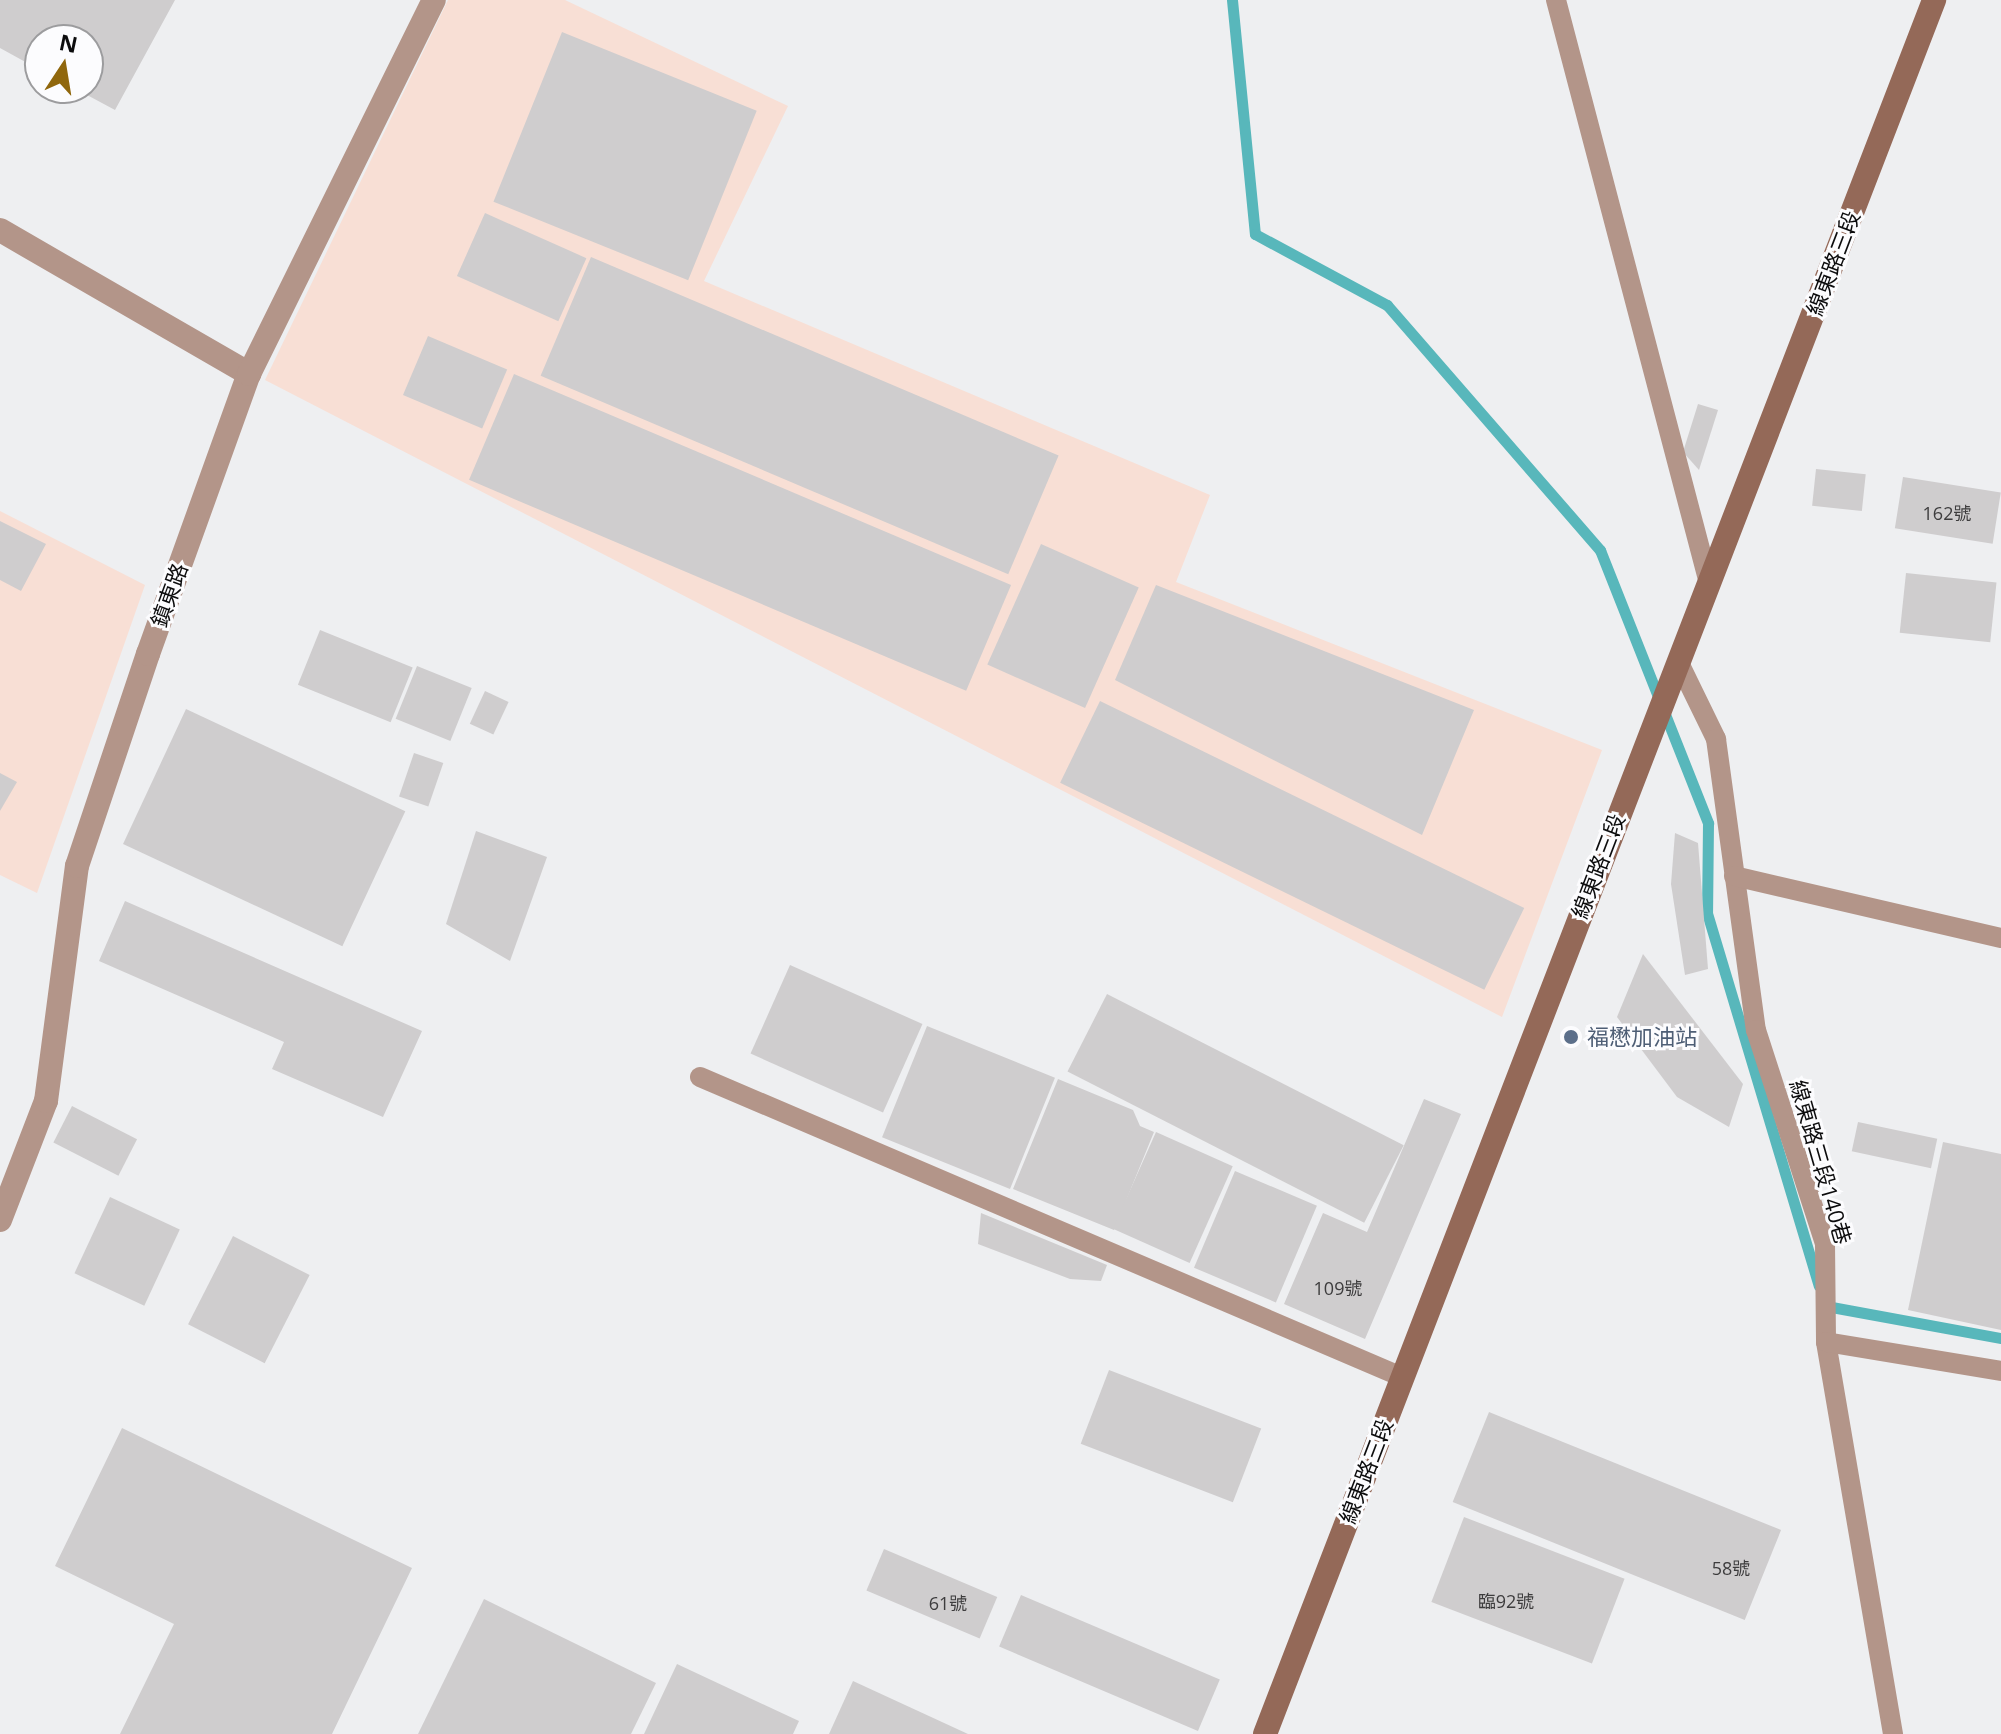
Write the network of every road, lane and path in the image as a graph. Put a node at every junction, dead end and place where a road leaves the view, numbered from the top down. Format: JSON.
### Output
{"nodes":[{"id":1,"x":434,"y":0,"type":"edge"},
{"id":2,"x":1556,"y":0,"type":"edge"},
{"id":3,"x":1934,"y":0,"type":"edge"},
{"id":4,"x":0,"y":230,"type":"edge"},
{"id":5,"x":249,"y":374,"type":"junction"},
{"id":6,"x":1709,"y":583,"type":"junction"},
{"id":7,"x":1675,"y":668,"type":"junction"},
{"id":8,"x":1734,"y":876,"type":"junction"},
{"id":9,"x":2001,"y":938,"type":"edge"},
{"id":10,"x":700,"y":1077,"type":"dead end"},
{"id":11,"x":0,"y":1220,"type":"edge"},
{"id":12,"x":1826,"y":1342,"type":"junction"},
{"id":13,"x":2001,"y":1371,"type":"edge"},
{"id":14,"x":1402,"y":1377,"type":"junction"},
{"id":15,"x":1265,"y":1734,"type":"edge"},
{"id":16,"x":1893,"y":1734,"type":"edge"}],
"edges":[{"from":1,"to":5,"type":"street","name":"鎮東路"},
{"from":2,"to":6,"type":"lane"},
{"from":3,"to":6,"type":"main road","name":"線東路三段"},
{"from":4,"to":5,"type":"street"},
{"from":5,"to":11,"type":"street","name":"鎮東路"},
{"from":6,"to":7,"type":"main road","name":"線東路三段"},
{"from":7,"to":8,"type":"lane","name":"線東路三段140巷"},
{"from":7,"to":14,"type":"main road","name":"線東路三段"},
{"from":8,"to":9,"type":"lane"},
{"from":8,"to":12,"type":"lane","name":"線東路三段140巷"},
{"from":10,"to":14,"type":"lane"},
{"from":12,"to":13,"type":"lane"},
{"from":12,"to":16,"type":"lane","name":"線東路三段140巷"},
{"from":14,"to":15,"type":"main road","name":"線東路三段"}]}
